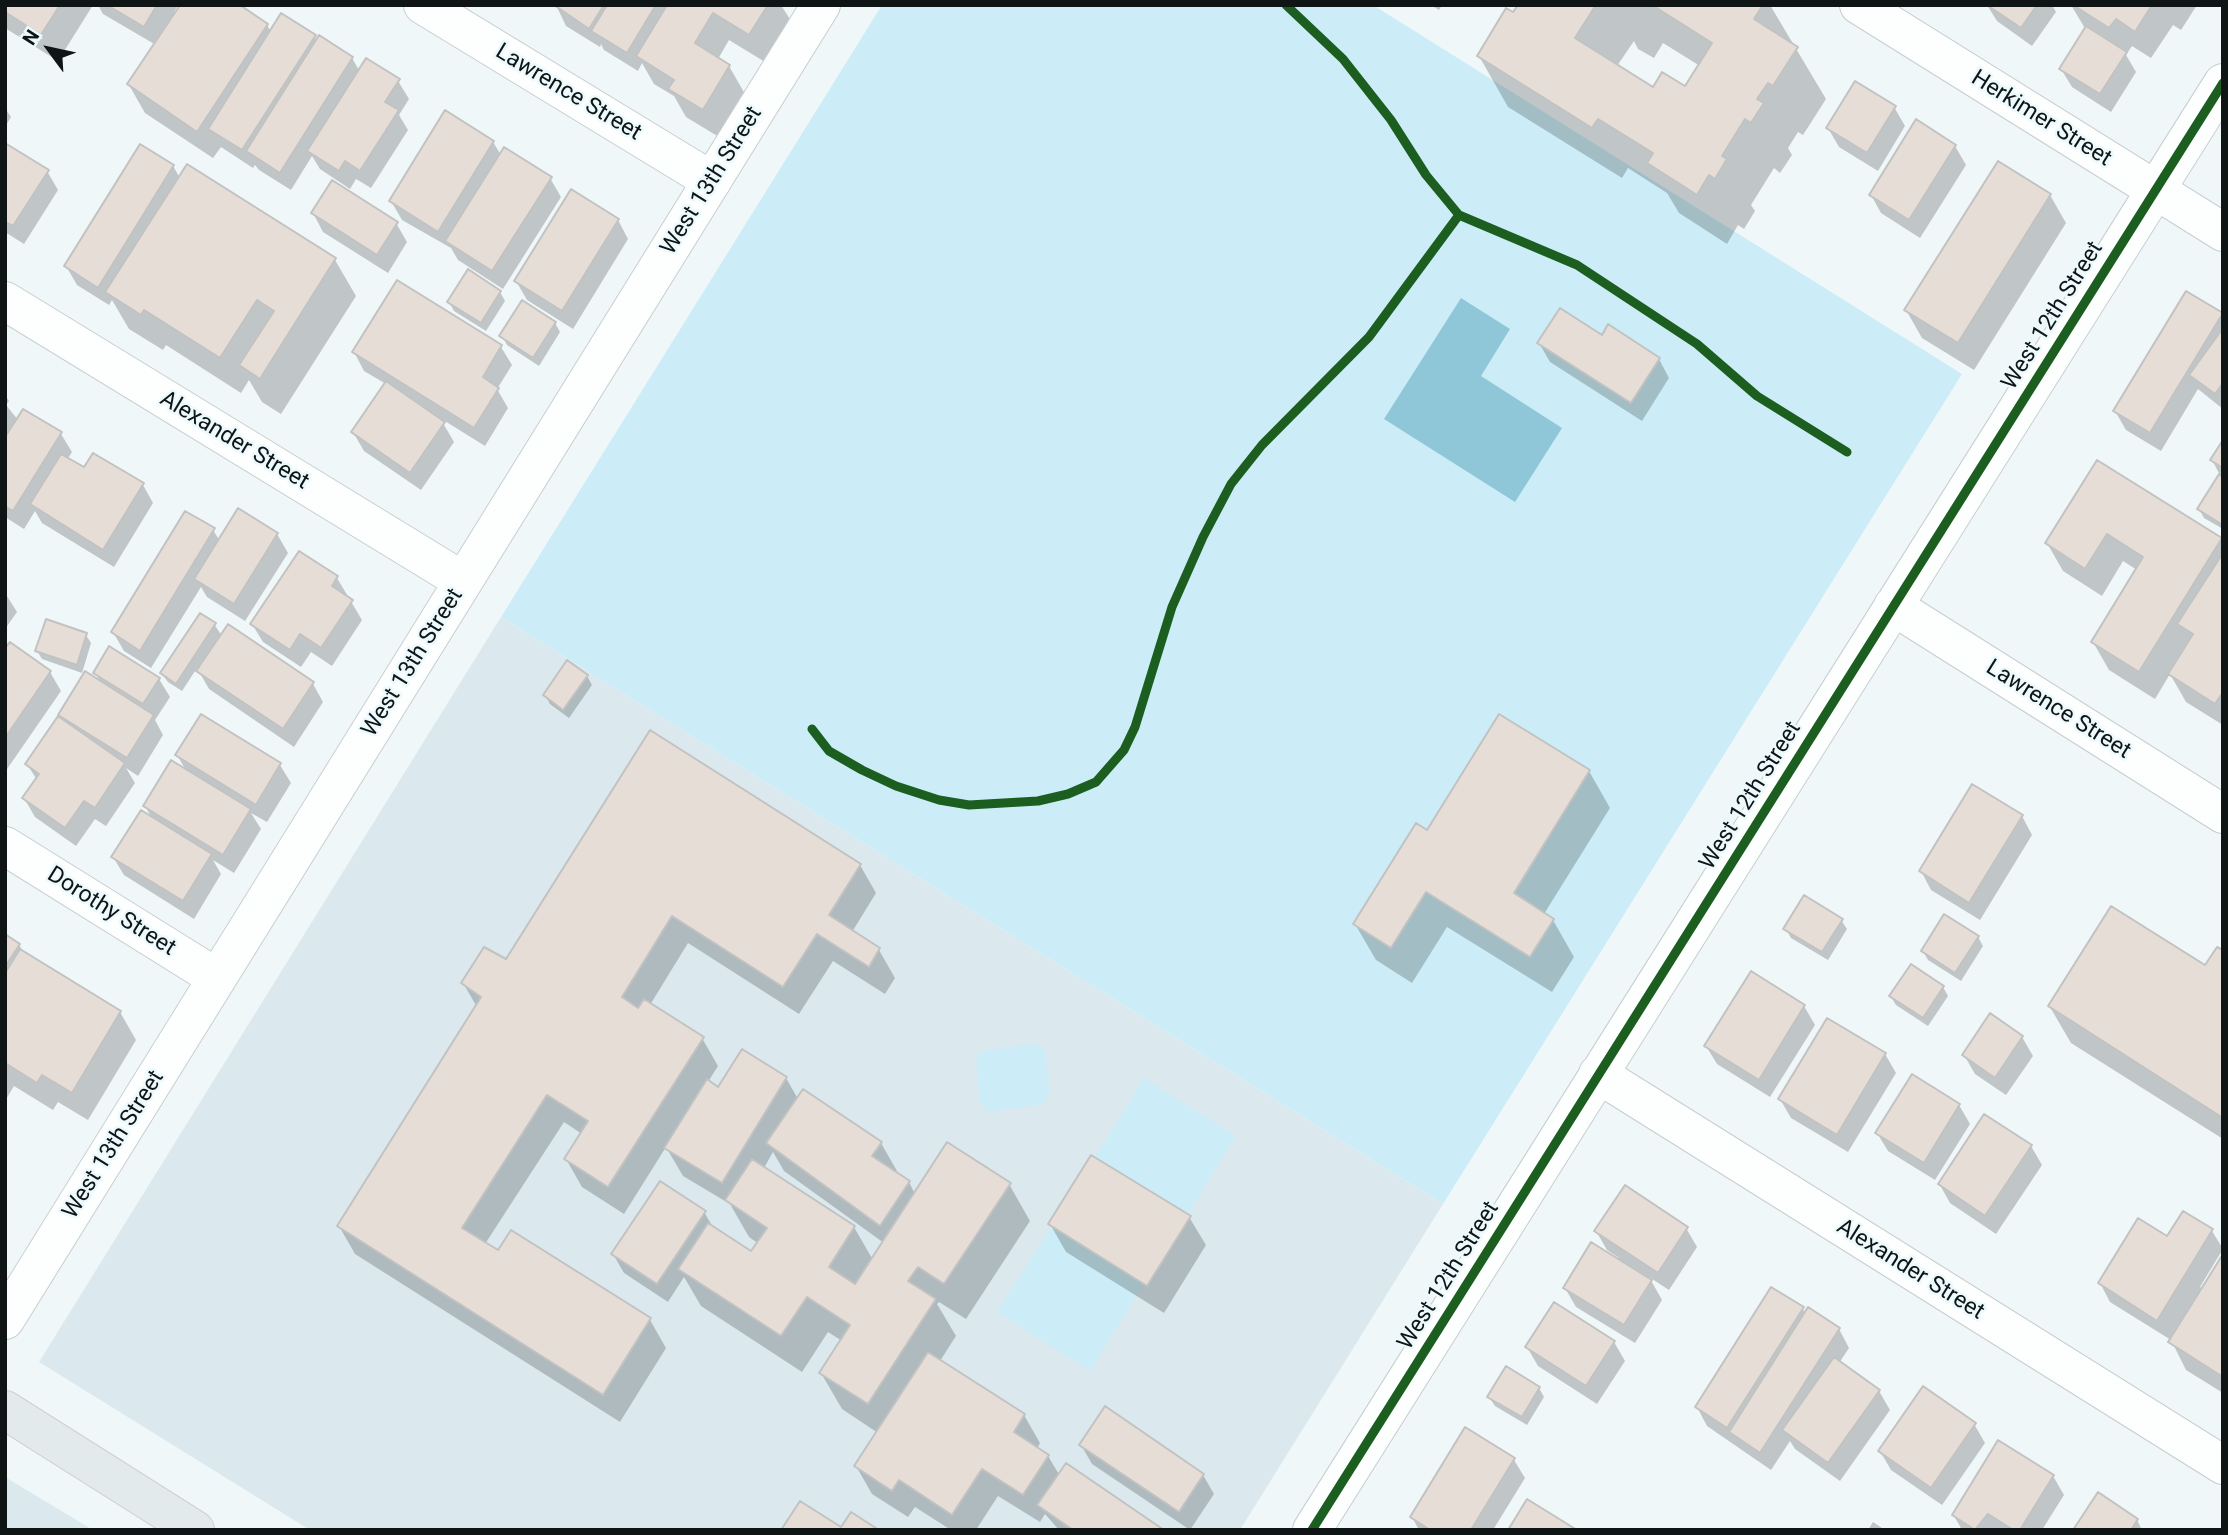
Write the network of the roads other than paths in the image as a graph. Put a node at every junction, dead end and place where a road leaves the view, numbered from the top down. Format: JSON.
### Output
{"nodes":[{"id":1,"x":424,"y":5,"type":"edge"},
{"id":2,"x":821,"y":5,"type":"edge"},
{"id":3,"x":1859,"y":5,"type":"edge"},
{"id":4,"x":2223,"y":83,"type":"edge"},
{"id":5,"x":712,"y":181,"type":"junction"},
{"id":6,"x":2155,"y":190,"type":"junction"},
{"id":7,"x":2223,"y":232,"type":"edge"},
{"id":8,"x":5,"y":301,"type":"edge"},
{"id":9,"x":463,"y":582,"type":"junction"},
{"id":10,"x":1893,"y":606,"type":"junction"},
{"id":11,"x":2223,"y":814,"type":"edge"},
{"id":12,"x":5,"y":846,"type":"edge"},
{"id":13,"x":217,"y":978,"type":"junction"},
{"id":14,"x":1598,"y":1074,"type":"junction"},
{"id":15,"x":5,"y":1320,"type":"edge"},
{"id":16,"x":5,"y":1410,"type":"edge"},
{"id":17,"x":2223,"y":1465,"type":"edge"},
{"id":18,"x":195,"y":1530,"type":"edge"},
{"id":19,"x":1312,"y":1530,"type":"edge"}],
"edges":[{"from":1,"to":5,"type":"street","name":"Lawrence Street"},
{"from":2,"to":5,"type":"street","name":"West 13th Street"},
{"from":3,"to":6,"type":"street","name":"Herkimer Street"},
{"from":4,"to":6,"type":"street","name":"West 12th Street"},
{"from":5,"to":9,"type":"street","name":"West 13th Street"},
{"from":6,"to":7,"type":"street","name":"Herkimer Street"},
{"from":6,"to":10,"type":"street","name":"West 12th Street"},
{"from":8,"to":9,"type":"street","name":"Alexander Street"},
{"from":9,"to":13,"type":"street","name":"West 13th Street"},
{"from":10,"to":11,"type":"street","name":"Lawrence Street"},
{"from":10,"to":14,"type":"street","name":"West 12th Street"},
{"from":12,"to":13,"type":"street","name":"Dorothy Street"},
{"from":13,"to":15,"type":"street","name":"West 13th Street"},
{"from":14,"to":17,"type":"street","name":"Alexander Street"},
{"from":14,"to":19,"type":"street","name":"West 12th Street"},
{"from":16,"to":18,"type":"main road"}]}
